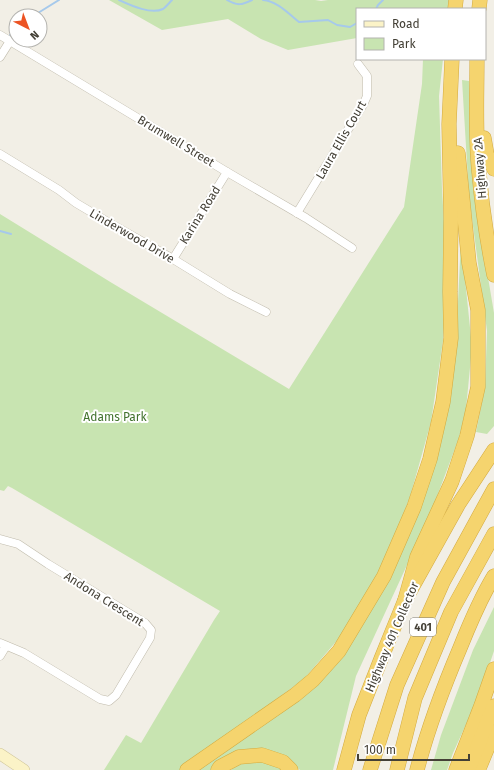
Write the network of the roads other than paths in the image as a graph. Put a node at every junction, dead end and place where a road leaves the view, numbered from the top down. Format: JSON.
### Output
{"nodes":[{"id":1,"x":8,"y":44,"type":"edge"},
{"id":2,"x":22,"y":48,"type":"edge"},
{"id":3,"x":0,"y":57,"type":"edge"},
{"id":4,"x":453,"y":60,"type":"edge"},
{"id":5,"x":453,"y":60,"type":"edge"},
{"id":6,"x":477,"y":60,"type":"edge"},
{"id":7,"x":358,"y":64,"type":"dead end"},
{"id":8,"x":477,"y":90,"type":"junction"},
{"id":9,"x":0,"y":154,"type":"edge"},
{"id":10,"x":494,"y":170,"type":"edge"},
{"id":11,"x":227,"y":172,"type":"junction"},
{"id":12,"x":297,"y":213,"type":"junction"},
{"id":13,"x":352,"y":248,"type":"dead end"},
{"id":14,"x":173,"y":259,"type":"junction"},
{"id":15,"x":494,"y":275,"type":"edge"},
{"id":16,"x":266,"y":312,"type":"dead end"},
{"id":17,"x":491,"y":454,"type":"edge"},
{"id":18,"x":493,"y":491,"type":"edge"},
{"id":19,"x":491,"y":538,"type":"edge"},
{"id":20,"x":0,"y":539,"type":"edge"},
{"id":21,"x":493,"y":577,"type":"edge"},
{"id":22,"x":405,"y":600,"type":"junction"},
{"id":23,"x":3,"y":644,"type":"edge"},
{"id":24,"x":0,"y":656,"type":"edge"},
{"id":25,"x":494,"y":669,"type":"edge"},
{"id":26,"x":494,"y":706,"type":"edge"},
{"id":27,"x":494,"y":732,"type":"edge"},
{"id":28,"x":0,"y":754,"type":"edge"},
{"id":29,"x":24,"y":770,"type":"edge"},
{"id":30,"x":187,"y":770,"type":"edge"},
{"id":31,"x":218,"y":770,"type":"edge"},
{"id":32,"x":291,"y":770,"type":"edge"},
{"id":33,"x":344,"y":770,"type":"edge"},
{"id":34,"x":370,"y":770,"type":"edge"},
{"id":35,"x":397,"y":770,"type":"edge"},
{"id":36,"x":417,"y":770,"type":"edge"},
{"id":37,"x":456,"y":770,"type":"edge"},
{"id":38,"x":468,"y":770,"type":"edge"},
{"id":39,"x":478,"y":770,"type":"edge"}],
"edges":[{"from":1,"to":3,"type":"street"},
{"from":2,"to":11,"type":"street","name":"Brumwell Street"},
{"from":4,"to":22,"type":"highway"},
{"from":5,"to":30,"type":"highway"},
{"from":6,"to":8,"type":"highway","name":"Highway 2A"},
{"from":7,"to":12,"type":"street","name":"Laura Ellis Court"},
{"from":8,"to":10,"type":"highway"},
{"from":8,"to":15,"type":"highway","name":"Highway 2A"},
{"from":9,"to":14,"type":"street","name":"Linderwood Drive"},
{"from":11,"to":12,"type":"street","name":"Brumwell Street"},
{"from":11,"to":14,"type":"street","name":"Karina Road"},
{"from":12,"to":13,"type":"street","name":"Brumwell Street"},
{"from":14,"to":16,"type":"street","name":"Linderwood Drive"},
{"from":17,"to":22,"type":"highway","name":"Highway 401 Collector","number":"401"},
{"from":18,"to":34,"type":"highway","number":"401"},
{"from":19,"to":35,"type":"highway","number":"401"},
{"from":20,"to":23,"type":"street","name":"Andona Crescent"},
{"from":21,"to":36,"type":"highway"},
{"from":22,"to":33,"type":"highway","name":"Highway 401 Collector","number":"401"},
{"from":23,"to":24,"type":"street"},
{"from":25,"to":37,"type":"highway"},
{"from":26,"to":38,"type":"highway"},
{"from":27,"to":39,"type":"highway"},
{"from":28,"to":29,"type":"main road"},
{"from":31,"to":32,"type":"highway"}]}
